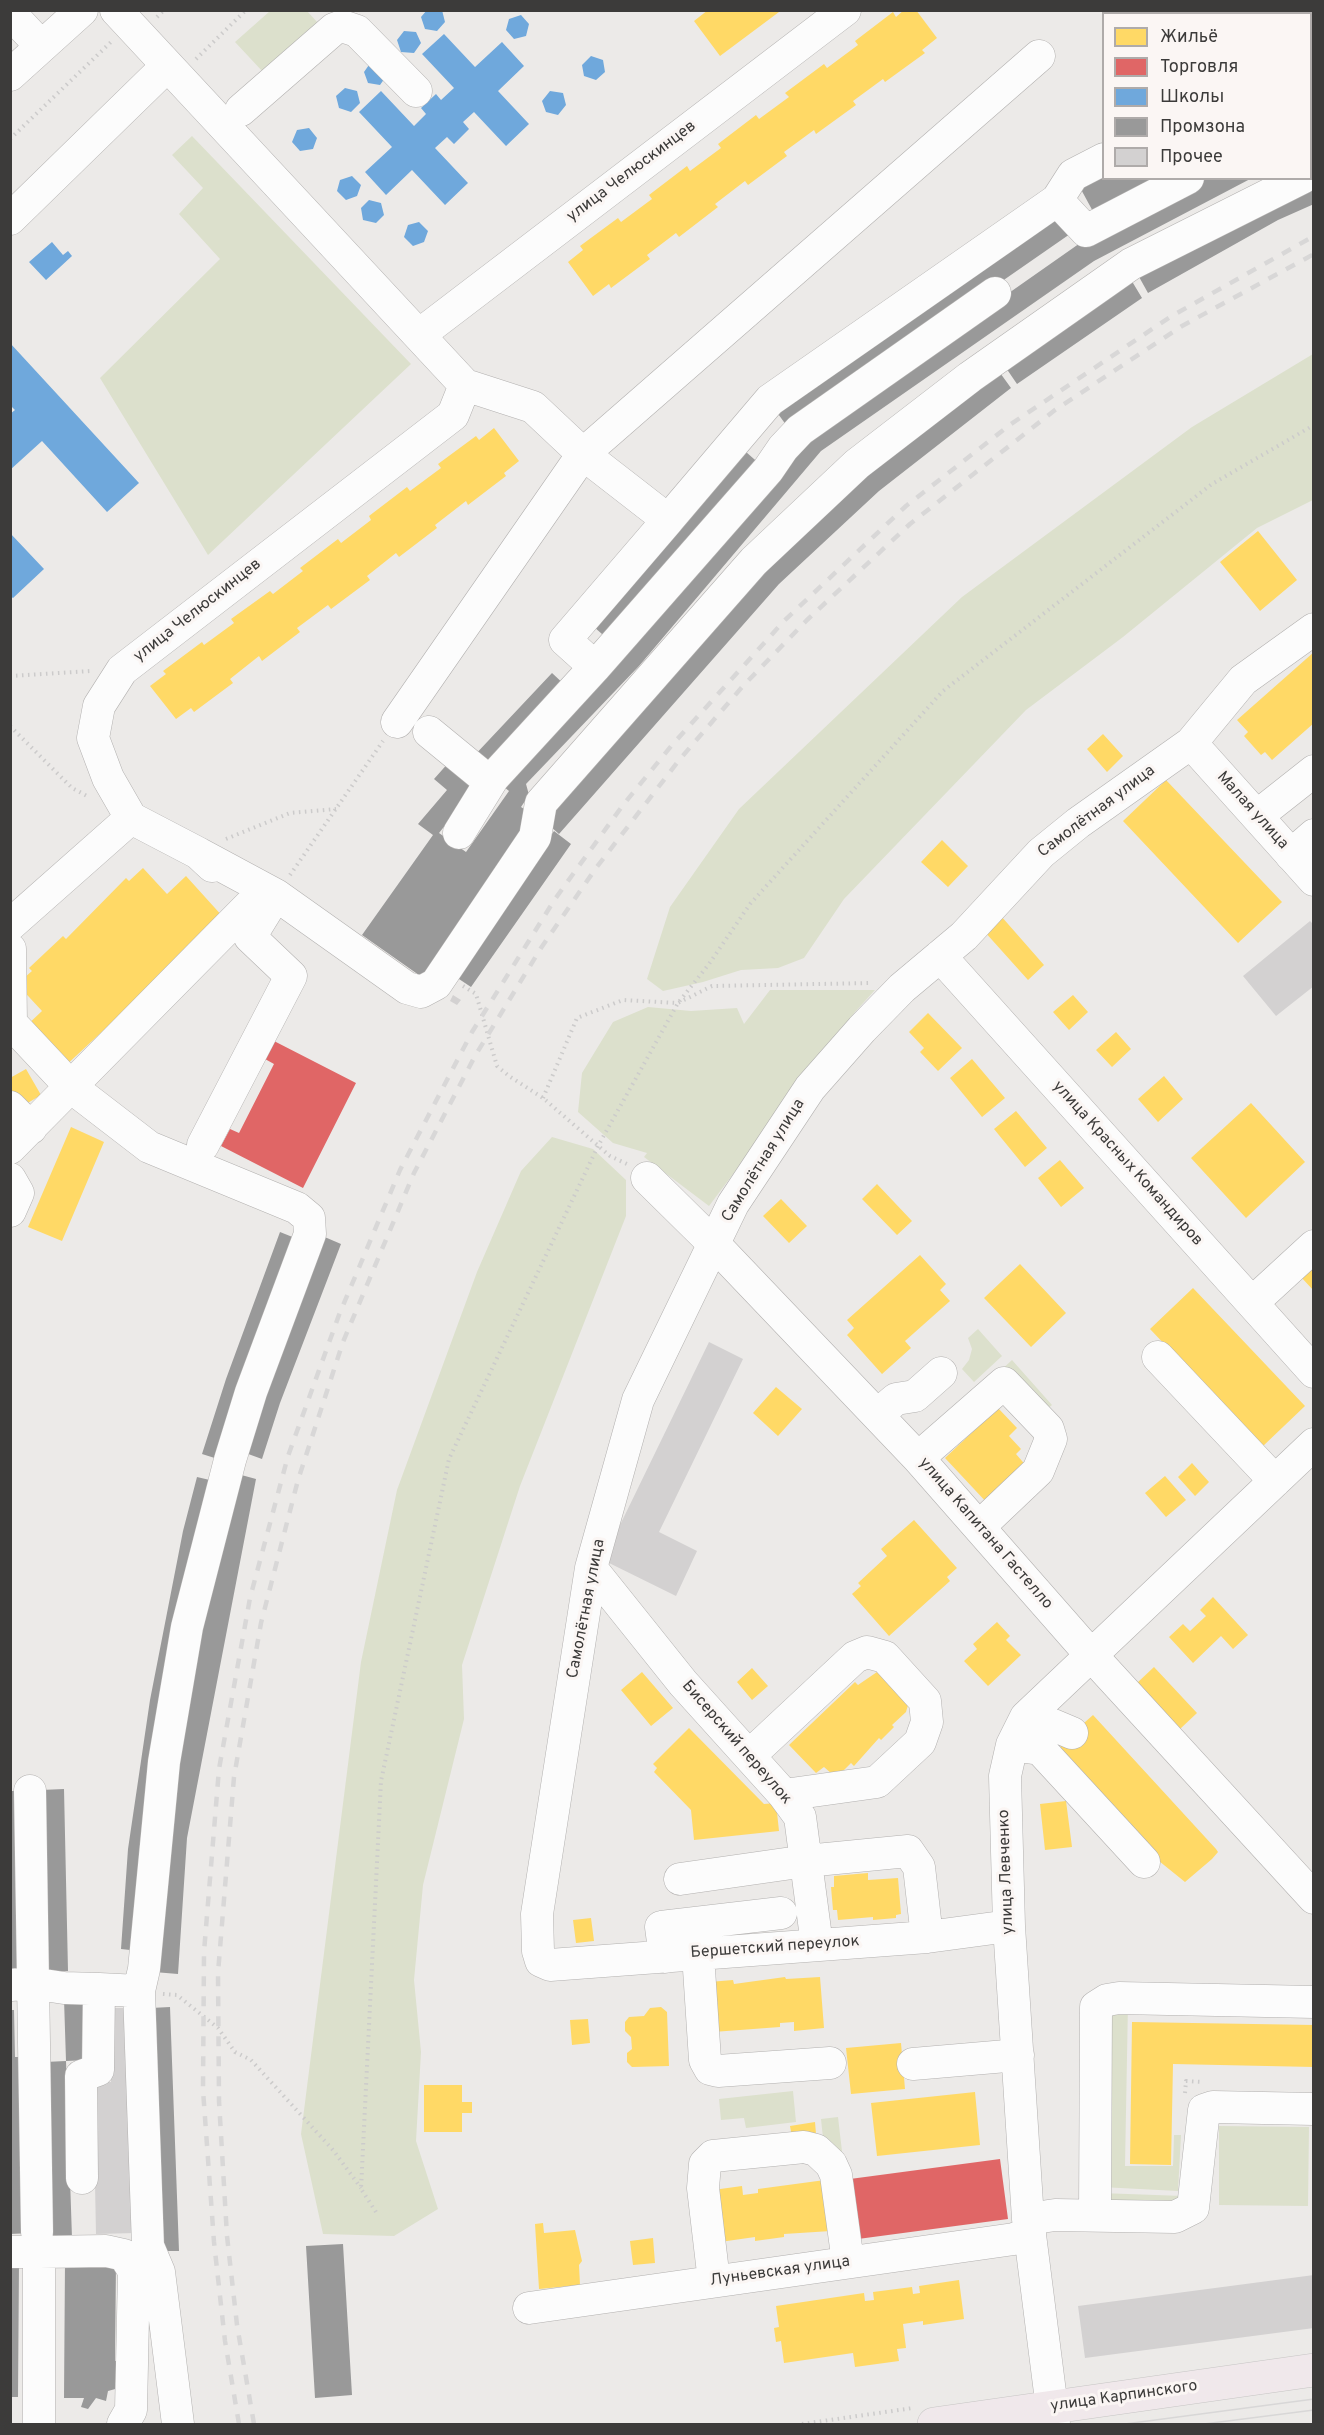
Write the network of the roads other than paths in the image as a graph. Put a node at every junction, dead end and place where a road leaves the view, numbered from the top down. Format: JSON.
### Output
{"nodes":[{"id":1,"x":81,"y":10,"type":"edge"},
{"id":2,"x":116,"y":10,"type":"edge"},
{"id":3,"x":845,"y":10,"type":"edge"},
{"id":4,"x":10,"y":13,"type":"edge"},
{"id":5,"x":41,"y":46,"type":"junction"},
{"id":6,"x":1039,"y":56,"type":"dead end"},
{"id":7,"x":178,"y":66,"type":"junction"},
{"id":8,"x":10,"y":75,"type":"edge"},
{"id":9,"x":416,"y":90,"type":"dead end"},
{"id":10,"x":241,"y":110,"type":"dead end"},
{"id":11,"x":1102,"y":160,"type":"edge"},
{"id":12,"x":1184,"y":180,"type":"edge"},
{"id":13,"x":1298,"y":180,"type":"edge"},
{"id":14,"x":1057,"y":200,"type":"junction"},
{"id":15,"x":10,"y":219,"type":"edge"},
{"id":16,"x":995,"y":293,"type":"dead end"},
{"id":17,"x":419,"y":335,"type":"junction"},
{"id":18,"x":465,"y":385,"type":"junction"},
{"id":19,"x":747,"y":425,"type":"junction"},
{"id":20,"x":783,"y":448,"type":"junction"},
{"id":21,"x":583,"y":454,"type":"junction"},
{"id":22,"x":668,"y":520,"type":"junction"},
{"id":23,"x":1314,"y":629,"type":"edge"},
{"id":24,"x":595,"y":667,"type":"junction"},
{"id":25,"x":397,"y":722,"type":"road end"},
{"id":26,"x":429,"y":732,"type":"dead end"},
{"id":27,"x":1191,"y":743,"type":"junction"},
{"id":28,"x":1314,"y":771,"type":"edge"},
{"id":29,"x":490,"y":782,"type":"junction"},
{"id":30,"x":1257,"y":816,"type":"junction"},
{"id":31,"x":131,"y":818,"type":"junction"},
{"id":32,"x":459,"y":833,"type":"dead end"},
{"id":33,"x":1302,"y":845,"type":"edge"},
{"id":34,"x":1314,"y":880,"type":"edge"},
{"id":35,"x":263,"y":900,"type":"junction"},
{"id":36,"x":10,"y":925,"type":"edge"},
{"id":37,"x":10,"y":950,"type":"edge"},
{"id":38,"x":940,"y":956,"type":"junction"},
{"id":39,"x":72,"y":1087,"type":"junction"},
{"id":40,"x":17,"y":1127,"type":"edge"},
{"id":41,"x":203,"y":1145,"type":"dead end"},
{"id":42,"x":647,"y":1178,"type":"road end"},
{"id":43,"x":10,"y":1179,"type":"edge"},
{"id":44,"x":10,"y":1211,"type":"edge"},
{"id":45,"x":714,"y":1244,"type":"junction"},
{"id":46,"x":1314,"y":1246,"type":"edge"},
{"id":47,"x":1252,"y":1303,"type":"junction"},
{"id":48,"x":1158,"y":1357,"type":"dead end"},
{"id":49,"x":1314,"y":1372,"type":"edge"},
{"id":50,"x":941,"y":1373,"type":"dead end"},
{"id":51,"x":877,"y":1415,"type":"junction"},
{"id":52,"x":1314,"y":1444,"type":"edge"},
{"id":53,"x":918,"y":1458,"type":"junction"},
{"id":54,"x":1275,"y":1481,"type":"junction"},
{"id":55,"x":980,"y":1526,"type":"junction"},
{"id":56,"x":591,"y":1568,"type":"junction"},
{"id":57,"x":1091,"y":1655,"type":"junction"},
{"id":58,"x":1072,"y":1733,"type":"dead end"},
{"id":59,"x":1012,"y":1745,"type":"junction"},
{"id":60,"x":749,"y":1756,"type":"junction"},
{"id":61,"x":30,"y":1791,"type":"dead end"},
{"id":62,"x":784,"y":1795,"type":"junction"},
{"id":63,"x":806,"y":1861,"type":"junction"},
{"id":64,"x":1144,"y":1862,"type":"dead end"},
{"id":65,"x":680,"y":1879,"type":"dead end"},
{"id":66,"x":1314,"y":1898,"type":"edge"},
{"id":67,"x":781,"y":1913,"type":"dead end"},
{"id":68,"x":1009,"y":1926,"type":"junction"},
{"id":69,"x":927,"y":1937,"type":"junction"},
{"id":70,"x":818,"y":1945,"type":"junction"},
{"id":71,"x":698,"y":1954,"type":"junction"},
{"id":72,"x":665,"y":1957,"type":"junction"},
{"id":73,"x":541,"y":1961,"type":"joint"},
{"id":74,"x":21,"y":1984,"type":"edge"},
{"id":75,"x":99,"y":1989,"type":"junction"},
{"id":76,"x":139,"y":1991,"type":"junction"},
{"id":77,"x":1314,"y":2002,"type":"edge"},
{"id":78,"x":1018,"y":2055,"type":"junction"},
{"id":79,"x":830,"y":2063,"type":"dead end"},
{"id":80,"x":913,"y":2064,"type":"dead end"},
{"id":81,"x":1314,"y":2109,"type":"edge"},
{"id":82,"x":82,"y":2178,"type":"dead end"},
{"id":83,"x":1095,"y":2214,"type":"junction"},
{"id":84,"x":1029,"y":2226,"type":"junction"},
{"id":85,"x":29,"y":2246,"type":"edge"},
{"id":86,"x":848,"y":2262,"type":"junction"},
{"id":87,"x":714,"y":2281,"type":"junction"},
{"id":88,"x":529,"y":2308,"type":"dead end"},
{"id":89,"x":1314,"y":2370,"type":"edge"},
{"id":90,"x":925,"y":2416,"type":"edge"},
{"id":91,"x":1052,"y":2416,"type":"edge"},
{"id":92,"x":39,"y":2424,"type":"edge"},
{"id":93,"x":123,"y":2424,"type":"edge"},
{"id":94,"x":178,"y":2424,"type":"edge"}],
"edges":[{"from":1,"to":5,"type":"street"},
{"from":2,"to":7,"type":"street"},
{"from":3,"to":17,"type":"street","name":"улица Челюскинцев"},
{"from":4,"to":5,"type":"street"},
{"from":5,"to":8,"type":"street"},
{"from":6,"to":21,"type":"street"},
{"from":7,"to":15,"type":"street"},
{"from":7,"to":17,"type":"street"},
{"from":9,"to":10,"type":"street"},
{"from":11,"to":14,"type":"street"},
{"from":12,"to":14,"type":"street"},
{"from":13,"to":35,"type":"street"},
{"from":14,"to":19,"type":"street"},
{"from":16,"to":20,"type":"street"},
{"from":17,"to":18,"type":"street"},
{"from":18,"to":21,"type":"street"},
{"from":18,"to":31,"type":"street","name":"улица Челюскинцев"},
{"from":19,"to":20,"type":"street"},
{"from":19,"to":22,"type":"street"},
{"from":20,"to":24,"type":"street"},
{"from":21,"to":22,"type":"street"},
{"from":21,"to":25,"type":"street"},
{"from":22,"to":24,"type":"street"},
{"from":23,"to":27,"type":"street","name":"Самолётная улица"},
{"from":24,"to":29,"type":"street"},
{"from":26,"to":29,"type":"street"},
{"from":27,"to":30,"type":"street","name":"Малая улица"},
{"from":27,"to":38,"type":"street","name":"Самолётная улица"},
{"from":28,"to":30,"type":"street"},
{"from":29,"to":32,"type":"street"},
{"from":30,"to":33,"type":"street","name":"Малая улица"},
{"from":31,"to":35,"type":"street"},
{"from":31,"to":36,"type":"street"},
{"from":33,"to":34,"type":"street","name":"Малая улица"},
{"from":35,"to":39,"type":"street"},
{"from":35,"to":41,"type":"street"},
{"from":37,"to":39,"type":"street"},
{"from":38,"to":45,"type":"street","name":"Самолётная улица"},
{"from":38,"to":47,"type":"street","name":"улица Красных Командиров"},
{"from":39,"to":40,"type":"street"},
{"from":39,"to":76,"type":"street"},
{"from":42,"to":45,"type":"street","name":"улица Капитана Гастелло"},
{"from":43,"to":44,"type":"street"},
{"from":45,"to":51,"type":"street","name":"улица Капитана Гастелло"},
{"from":45,"to":56,"type":"street","name":"Самолётная улица"},
{"from":46,"to":47,"type":"street"},
{"from":47,"to":49,"type":"street","name":"улица Красных Командиров"},
{"from":48,"to":54,"type":"street"},
{"from":50,"to":51,"type":"street"},
{"from":51,"to":53,"type":"street","name":"улица Капитана Гастелло"},
{"from":52,"to":54,"type":"street","name":"улица Левченко"},
{"from":53,"to":55,"type":"street","name":"улица Капитана Гастелло"},
{"from":53,"to":55,"type":"street"},
{"from":54,"to":57,"type":"street","name":"улица Левченко"},
{"from":55,"to":57,"type":"street","name":"улица Капитана Гастелло"},
{"from":56,"to":60,"type":"street","name":"Бисерский переулок"},
{"from":56,"to":73,"type":"street","name":"Самолётная улица"},
{"from":57,"to":59,"type":"street","name":"улица Левченко"},
{"from":57,"to":66,"type":"street","name":"улица Капитана Гастелло"},
{"from":58,"to":59,"type":"street"},
{"from":59,"to":64,"type":"street"},
{"from":59,"to":68,"type":"street","name":"улица Левченко"},
{"from":60,"to":62,"type":"street","name":"Бисерский переулок"},
{"from":60,"to":62,"type":"street"},
{"from":61,"to":74,"type":"street"},
{"from":62,"to":63,"type":"street","name":"Бисерский переулок"},
{"from":63,"to":65,"type":"street"},
{"from":63,"to":69,"type":"street"},
{"from":63,"to":70,"type":"street","name":"Бисерский переулок"},
{"from":67,"to":72,"type":"street"},
{"from":68,"to":69,"type":"street","name":"Бершетский переулок"},
{"from":68,"to":78,"type":"street","name":"улица Левченко"},
{"from":69,"to":70,"type":"street","name":"Бершетский переулок"},
{"from":70,"to":71,"type":"street","name":"Бершетский переулок"},
{"from":71,"to":72,"type":"street","name":"Бершетский переулок"},
{"from":71,"to":79,"type":"street"},
{"from":72,"to":73,"type":"street","name":"Бершетский переулок"},
{"from":74,"to":75,"type":"street"},
{"from":74,"to":85,"type":"street"},
{"from":75,"to":76,"type":"street"},
{"from":75,"to":82,"type":"street"},
{"from":76,"to":94,"type":"street"},
{"from":77,"to":83,"type":"street"},
{"from":78,"to":80,"type":"street"},
{"from":78,"to":84,"type":"street","name":"улица Левченко"},
{"from":81,"to":83,"type":"street","name":"Луньевская улица"},
{"from":83,"to":84,"type":"street","name":"Луньевская улица"},
{"from":84,"to":86,"type":"street","name":"Луньевская улица"},
{"from":84,"to":91,"type":"street","name":"улица Левченко"},
{"from":85,"to":92,"type":"street"},
{"from":85,"to":93,"type":"street"},
{"from":86,"to":87,"type":"street","name":"Луньевская улица"},
{"from":86,"to":87,"type":"street"},
{"from":87,"to":88,"type":"street","name":"Луньевская улица"},
{"from":89,"to":91,"type":"main road","name":"улица Карпинского"},
{"from":90,"to":91,"type":"main road","name":"улица Карпинского"}]}
